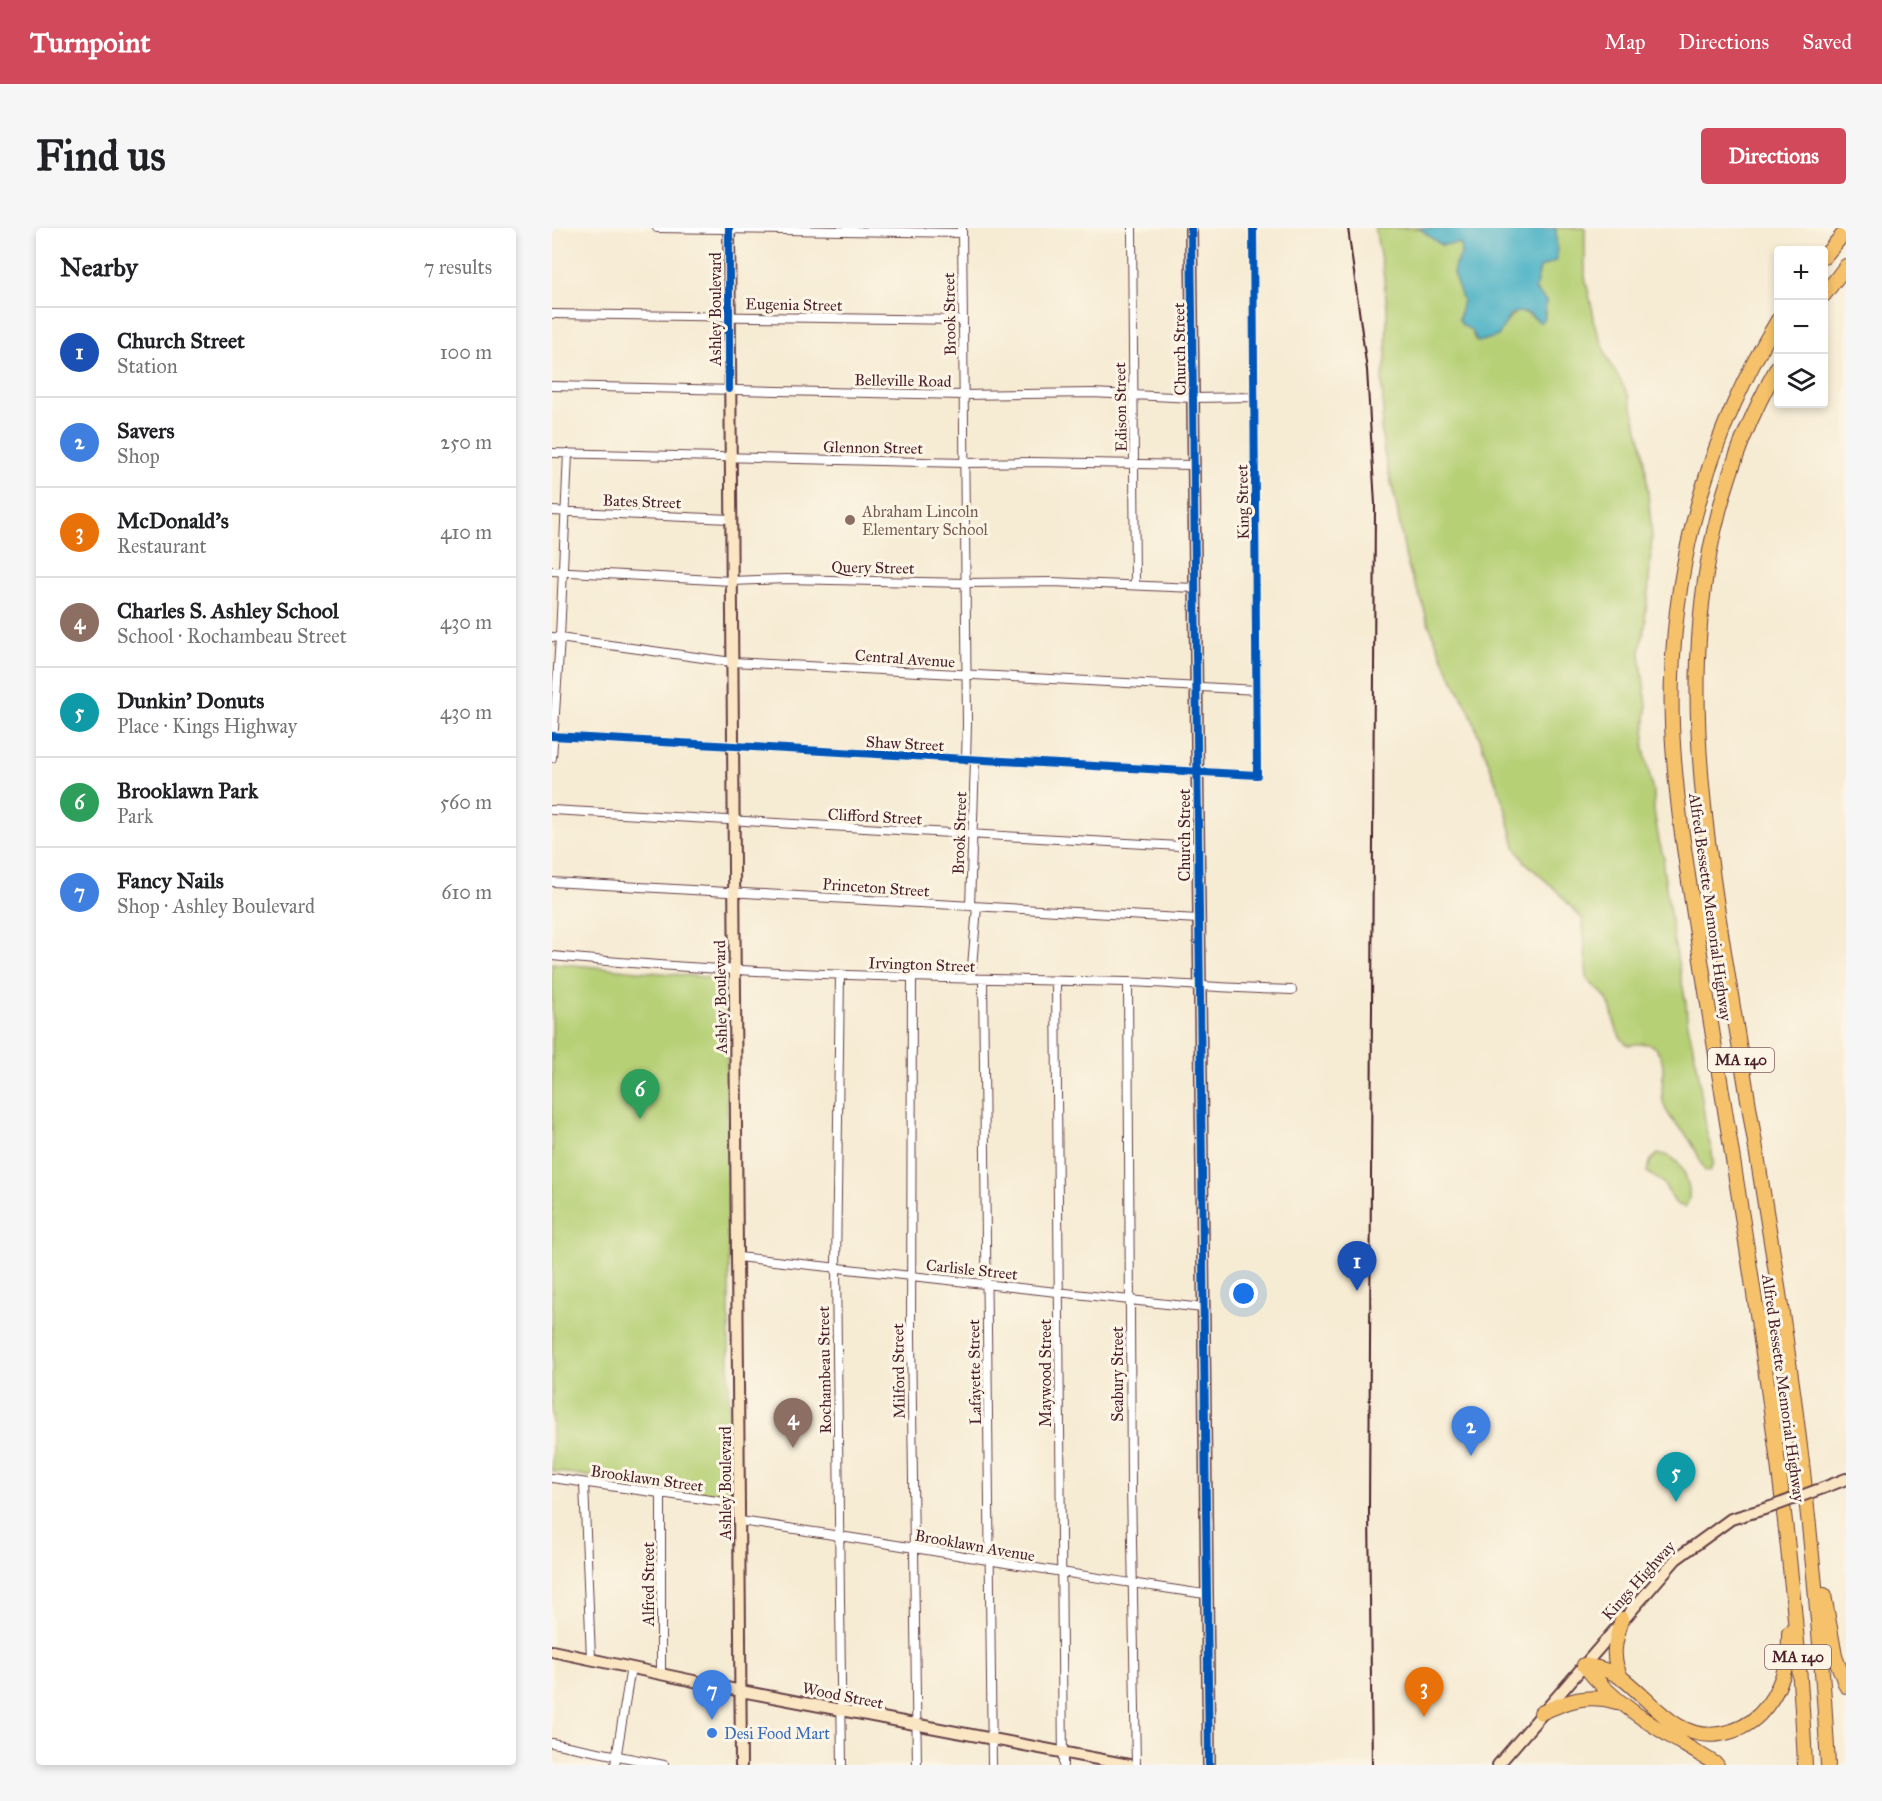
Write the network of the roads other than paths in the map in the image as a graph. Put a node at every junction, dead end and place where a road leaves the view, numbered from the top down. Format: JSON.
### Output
{"nodes":[{"id":1,"x":657,"y":228,"type":"edge"},
{"id":2,"x":1131,"y":228,"type":"edge"},
{"id":3,"x":1191,"y":228,"type":"edge"},
{"id":4,"x":1252,"y":228,"type":"edge"},
{"id":5,"x":729,"y":229,"type":"edge"},
{"id":6,"x":962,"y":231,"type":"edge"},
{"id":7,"x":1846,"y":231,"type":"edge"},
{"id":8,"x":1828,"y":252,"type":"edge"},
{"id":9,"x":1846,"y":266,"type":"edge"},
{"id":10,"x":1828,"y":290,"type":"edge"},
{"id":11,"x":552,"y":314,"type":"edge"},
{"id":12,"x":729,"y":316,"type":"junction"},
{"id":13,"x":963,"y":320,"type":"junction"},
{"id":14,"x":1774,"y":329,"type":"edge"},
{"id":15,"x":1774,"y":376,"type":"edge"},
{"id":16,"x":552,"y":386,"type":"edge"},
{"id":17,"x":729,"y":389,"type":"junction"},
{"id":18,"x":963,"y":394,"type":"junction"},
{"id":19,"x":1134,"y":396,"type":"junction"},
{"id":20,"x":1254,"y":397,"type":"junction"},
{"id":21,"x":1193,"y":398,"type":"junction"},
{"id":22,"x":552,"y":453,"type":"edge"},
{"id":23,"x":568,"y":453,"type":"junction"},
{"id":24,"x":730,"y":457,"type":"junction"},
{"id":25,"x":964,"y":463,"type":"junction"},
{"id":26,"x":1134,"y":465,"type":"junction"},
{"id":27,"x":1193,"y":465,"type":"junction"},
{"id":28,"x":552,"y":511,"type":"edge"},
{"id":29,"x":566,"y":512,"type":"junction"},
{"id":30,"x":730,"y":519,"type":"junction"},
{"id":31,"x":552,"y":571,"type":"edge"},
{"id":32,"x":563,"y":572,"type":"junction"},
{"id":33,"x":731,"y":581,"type":"junction"},
{"id":34,"x":966,"y":583,"type":"junction"},
{"id":35,"x":1135,"y":585,"type":"junction"},
{"id":36,"x":1195,"y":588,"type":"junction"},
{"id":37,"x":556,"y":638,"type":"edge"},
{"id":38,"x":732,"y":662,"type":"junction"},
{"id":39,"x":965,"y":675,"type":"junction"},
{"id":40,"x":1195,"y":687,"type":"junction"},
{"id":41,"x":1257,"y":690,"type":"junction"},
{"id":42,"x":553,"y":736,"type":"edge"},
{"id":43,"x":733,"y":747,"type":"junction"},
{"id":44,"x":552,"y":758,"type":"edge"},
{"id":45,"x":970,"y":760,"type":"junction"},
{"id":46,"x":1197,"y":772,"type":"junction"},
{"id":47,"x":1257,"y":775,"type":"joint"},
{"id":48,"x":552,"y":810,"type":"edge"},
{"id":49,"x":734,"y":821,"type":"junction"},
{"id":50,"x":973,"y":834,"type":"junction"},
{"id":51,"x":1197,"y":847,"type":"junction"},
{"id":52,"x":552,"y":882,"type":"edge"},
{"id":53,"x":735,"y":894,"type":"junction"},
{"id":54,"x":973,"y":906,"type":"junction"},
{"id":55,"x":1198,"y":919,"type":"junction"},
{"id":56,"x":552,"y":956,"type":"edge"},
{"id":57,"x":734,"y":971,"type":"junction"},
{"id":58,"x":840,"y":975,"type":"junction"},
{"id":59,"x":912,"y":976,"type":"junction"},
{"id":60,"x":971,"y":979,"type":"junction"},
{"id":61,"x":983,"y":980,"type":"junction"},
{"id":62,"x":1056,"y":981,"type":"junction"},
{"id":63,"x":1128,"y":982,"type":"junction"},
{"id":64,"x":1199,"y":984,"type":"junction"},
{"id":65,"x":1292,"y":990,"type":"dead end"},
{"id":66,"x":738,"y":1257,"type":"junction"},
{"id":67,"x":836,"y":1268,"type":"junction"},
{"id":68,"x":911,"y":1276,"type":"junction"},
{"id":69,"x":987,"y":1285,"type":"junction"},
{"id":70,"x":1058,"y":1292,"type":"junction"},
{"id":71,"x":1130,"y":1300,"type":"junction"},
{"id":72,"x":1203,"y":1308,"type":"junction"},
{"id":73,"x":552,"y":1478,"type":"edge"},
{"id":74,"x":1846,"y":1479,"type":"edge"},
{"id":75,"x":584,"y":1483,"type":"junction"},
{"id":76,"x":661,"y":1494,"type":"junction"},
{"id":77,"x":739,"y":1504,"type":"junction"},
{"id":78,"x":740,"y":1521,"type":"junction"},
{"id":79,"x":1810,"y":1526,"type":"junction"},
{"id":80,"x":839,"y":1535,"type":"junction"},
{"id":81,"x":915,"y":1548,"type":"junction"},
{"id":82,"x":1788,"y":1550,"type":"junction"},
{"id":83,"x":990,"y":1561,"type":"junction"},
{"id":84,"x":1062,"y":1574,"type":"junction"},
{"id":85,"x":1133,"y":1584,"type":"junction"},
{"id":86,"x":1205,"y":1594,"type":"junction"},
{"id":87,"x":1622,"y":1619,"type":"junction"},
{"id":88,"x":552,"y":1651,"type":"edge"},
{"id":89,"x":591,"y":1658,"type":"junction"},
{"id":90,"x":1584,"y":1665,"type":"junction"},
{"id":91,"x":632,"y":1667,"type":"junction"},
{"id":92,"x":661,"y":1673,"type":"junction"},
{"id":93,"x":1622,"y":1679,"type":"junction"},
{"id":94,"x":1846,"y":1686,"type":"edge"},
{"id":95,"x":741,"y":1691,"type":"junction"},
{"id":96,"x":1623,"y":1705,"type":"junction"},
{"id":97,"x":842,"y":1710,"type":"junction"},
{"id":98,"x":1541,"y":1713,"type":"junction"},
{"id":99,"x":916,"y":1724,"type":"junction"},
{"id":100,"x":991,"y":1738,"type":"junction"},
{"id":101,"x":552,"y":1743,"type":"edge"},
{"id":102,"x":1064,"y":1752,"type":"junction"},
{"id":103,"x":615,"y":1755,"type":"junction"},
{"id":104,"x":615,"y":1765,"type":"edge"},
{"id":105,"x":664,"y":1765,"type":"edge"},
{"id":106,"x":741,"y":1765,"type":"edge"},
{"id":107,"x":842,"y":1765,"type":"edge"},
{"id":108,"x":917,"y":1765,"type":"edge"},
{"id":109,"x":992,"y":1765,"type":"edge"},
{"id":110,"x":1063,"y":1765,"type":"edge"},
{"id":111,"x":1129,"y":1765,"type":"edge"},
{"id":112,"x":1136,"y":1765,"type":"edge"},
{"id":113,"x":1209,"y":1765,"type":"edge"},
{"id":114,"x":1498,"y":1765,"type":"edge"},
{"id":115,"x":1717,"y":1765,"type":"edge"},
{"id":116,"x":1805,"y":1765,"type":"edge"},
{"id":117,"x":1828,"y":1765,"type":"edge"}],
"edges":[{"from":1,"to":5,"type":"street"},
{"from":2,"to":19,"type":"street","name":"Edison Street"},
{"from":3,"to":21,"type":"main road","name":"Church Street"},
{"from":4,"to":20,"type":"street","name":"King Street"},
{"from":5,"to":6,"type":"street"},
{"from":5,"to":12,"type":"main road","name":"Ashley Boulevard"},
{"from":6,"to":13,"type":"street","name":"Brook Street"},
{"from":7,"to":8,"type":"highway"},
{"from":9,"to":10,"type":"highway"},
{"from":11,"to":12,"type":"street","name":"Eugenia Street"},
{"from":12,"to":13,"type":"street","name":"Eugenia Street"},
{"from":12,"to":17,"type":"main road","name":"Ashley Boulevard"},
{"from":13,"to":18,"type":"street","name":"Brook Street"},
{"from":14,"to":82,"type":"highway","name":"Alfred Bessette Memorial Highway","number":"MA 140"},
{"from":15,"to":79,"type":"highway","name":"Alfred Bessette Memorial Highway","number":"MA 140"},
{"from":16,"to":17,"type":"street","name":"Belleville Road"},
{"from":17,"to":18,"type":"street","name":"Belleville Road"},
{"from":17,"to":24,"type":"main road","name":"Ashley Boulevard"},
{"from":18,"to":19,"type":"street","name":"Belleville Road"},
{"from":18,"to":25,"type":"street","name":"Brook Street"},
{"from":19,"to":21,"type":"street","name":"Belleville Road"},
{"from":19,"to":26,"type":"street","name":"Edison Street"},
{"from":20,"to":21,"type":"street","name":"Belleville Road"},
{"from":20,"to":41,"type":"street","name":"King Street"},
{"from":21,"to":27,"type":"main road","name":"Church Street"},
{"from":22,"to":23,"type":"street","name":"Glennon Street"},
{"from":23,"to":24,"type":"street","name":"Glennon Street"},
{"from":23,"to":29,"type":"street"},
{"from":24,"to":25,"type":"street","name":"Glennon Street"},
{"from":24,"to":30,"type":"main road","name":"Ashley Boulevard"},
{"from":25,"to":26,"type":"street","name":"Glennon Street"},
{"from":25,"to":34,"type":"street","name":"Brook Street"},
{"from":26,"to":27,"type":"street","name":"Glennon Street"},
{"from":26,"to":35,"type":"street","name":"Edison Street"},
{"from":27,"to":36,"type":"main road","name":"Church Street"},
{"from":28,"to":29,"type":"street","name":"Bates Street"},
{"from":29,"to":30,"type":"street","name":"Bates Street"},
{"from":29,"to":32,"type":"street"},
{"from":30,"to":33,"type":"main road","name":"Ashley Boulevard"},
{"from":31,"to":32,"type":"street","name":"Query Street"},
{"from":32,"to":33,"type":"street","name":"Query Street"},
{"from":32,"to":37,"type":"street"},
{"from":33,"to":34,"type":"street","name":"Query Street"},
{"from":33,"to":38,"type":"main road","name":"Ashley Boulevard"},
{"from":34,"to":35,"type":"street","name":"Query Street"},
{"from":34,"to":39,"type":"street","name":"Brook Street"},
{"from":35,"to":36,"type":"street","name":"Query Street"},
{"from":36,"to":40,"type":"main road","name":"Church Street"},
{"from":37,"to":38,"type":"street","name":"Central Avenue"},
{"from":37,"to":42,"type":"street"},
{"from":38,"to":39,"type":"street","name":"Central Avenue"},
{"from":38,"to":43,"type":"main road","name":"Ashley Boulevard"},
{"from":39,"to":40,"type":"street","name":"Central Avenue"},
{"from":39,"to":45,"type":"street","name":"Brook Street"},
{"from":40,"to":41,"type":"street","name":"Central Avenue"},
{"from":40,"to":46,"type":"main road","name":"Church Street"},
{"from":41,"to":47,"type":"street","name":"King Street"},
{"from":42,"to":43,"type":"street","name":"Shaw Street"},
{"from":42,"to":44,"type":"street"},
{"from":43,"to":45,"type":"street","name":"Shaw Street"},
{"from":43,"to":49,"type":"main road","name":"Ashley Boulevard"},
{"from":45,"to":46,"type":"street","name":"Shaw Street"},
{"from":45,"to":50,"type":"street","name":"Brook Street"},
{"from":46,"to":47,"type":"street","name":"Shaw Street"},
{"from":46,"to":51,"type":"main road","name":"Church Street"},
{"from":48,"to":49,"type":"street","name":"Clifford Street"},
{"from":49,"to":50,"type":"street","name":"Clifford Street"},
{"from":49,"to":53,"type":"main road","name":"Ashley Boulevard"},
{"from":50,"to":51,"type":"street","name":"Clifford Street"},
{"from":50,"to":54,"type":"street","name":"Brook Street"},
{"from":51,"to":55,"type":"main road","name":"Church Street"},
{"from":52,"to":53,"type":"street","name":"Princeton Street"},
{"from":53,"to":54,"type":"street","name":"Princeton Street"},
{"from":53,"to":57,"type":"main road","name":"Ashley Boulevard"},
{"from":54,"to":55,"type":"street","name":"Princeton Street"},
{"from":54,"to":60,"type":"street","name":"Brook Street"},
{"from":55,"to":64,"type":"main road","name":"Church Street"},
{"from":56,"to":57,"type":"street","name":"Irvington Street"},
{"from":57,"to":58,"type":"street","name":"Irvington Street"},
{"from":57,"to":66,"type":"main road","name":"Ashley Boulevard"},
{"from":58,"to":59,"type":"street","name":"Irvington Street"},
{"from":58,"to":67,"type":"street","name":"Rochambeau Street"},
{"from":59,"to":60,"type":"street","name":"Irvington Street"},
{"from":59,"to":68,"type":"street","name":"Milford Street"},
{"from":60,"to":61,"type":"street","name":"Irvington Street"},
{"from":61,"to":62,"type":"street","name":"Irvington Street"},
{"from":61,"to":69,"type":"street","name":"Lafayette Street"},
{"from":62,"to":63,"type":"street","name":"Irvington Street"},
{"from":62,"to":70,"type":"street","name":"Maywood Street"},
{"from":63,"to":64,"type":"street","name":"Irvington Street"},
{"from":63,"to":71,"type":"street","name":"Seabury Street"},
{"from":64,"to":65,"type":"street","name":"Irvington Street"},
{"from":64,"to":72,"type":"main road","name":"Church Street"},
{"from":66,"to":67,"type":"street","name":"Carlisle Street"},
{"from":66,"to":77,"type":"main road","name":"Ashley Boulevard"},
{"from":67,"to":68,"type":"street","name":"Carlisle Street"},
{"from":67,"to":80,"type":"street","name":"Rochambeau Street"},
{"from":68,"to":69,"type":"street","name":"Carlisle Street"},
{"from":68,"to":81,"type":"street","name":"Milford Street"},
{"from":69,"to":70,"type":"street","name":"Carlisle Street"},
{"from":69,"to":83,"type":"street","name":"Lafayette Street"},
{"from":70,"to":71,"type":"street","name":"Carlisle Street"},
{"from":70,"to":84,"type":"street","name":"Maywood Street"},
{"from":71,"to":72,"type":"street","name":"Carlisle Street"},
{"from":71,"to":85,"type":"street","name":"Seabury Street"},
{"from":72,"to":86,"type":"main road","name":"Church Street"},
{"from":73,"to":75,"type":"street","name":"Brooklawn Street"},
{"from":74,"to":87,"type":"main road","name":"Kings Highway","bridge":true},
{"from":75,"to":76,"type":"street","name":"Brooklawn Street"},
{"from":75,"to":89,"type":"street"},
{"from":76,"to":77,"type":"street","name":"Brooklawn Street"},
{"from":76,"to":92,"type":"street","name":"Alfred Street"},
{"from":77,"to":78,"type":"main road","name":"Ashley Boulevard"},
{"from":78,"to":80,"type":"street","name":"Brooklawn Avenue"},
{"from":78,"to":95,"type":"main road","name":"Ashley Boulevard"},
{"from":79,"to":94,"type":"highway"},
{"from":79,"to":117,"type":"highway","name":"Alfred Bessette Memorial Highway","number":"MA 140"},
{"from":80,"to":81,"type":"street","name":"Brooklawn Avenue"},
{"from":80,"to":97,"type":"street","name":"Rochambeau Street"},
{"from":81,"to":83,"type":"street","name":"Brooklawn Avenue"},
{"from":81,"to":99,"type":"street","name":"Milford Street"},
{"from":82,"to":93,"type":"highway"},
{"from":82,"to":116,"type":"highway","name":"Alfred Bessette Memorial Highway","number":"MA 140"},
{"from":83,"to":84,"type":"street","name":"Brooklawn Avenue"},
{"from":83,"to":100,"type":"street","name":"Lafayette Street"},
{"from":84,"to":85,"type":"street","name":"Brooklawn Avenue"},
{"from":84,"to":102,"type":"street","name":"Maywood Street"},
{"from":85,"to":86,"type":"street","name":"Brooklawn Avenue"},
{"from":85,"to":112,"type":"street","name":"Seabury Street"},
{"from":86,"to":113,"type":"main road","name":"Church Street"},
{"from":87,"to":90,"type":"main road","name":"Kings Highway"},
{"from":87,"to":93,"type":"highway"},
{"from":88,"to":89,"type":"main road","name":"Wood Street"},
{"from":89,"to":91,"type":"main road","name":"Wood Street"},
{"from":90,"to":93,"type":"highway"},
{"from":90,"to":96,"type":"highway"},
{"from":90,"to":98,"type":"main road","name":"Kings Highway"},
{"from":91,"to":92,"type":"main road","name":"Wood Street"},
{"from":91,"to":103,"type":"street"},
{"from":92,"to":95,"type":"main road","name":"Wood Street"},
{"from":95,"to":97,"type":"main road","name":"Wood Street"},
{"from":95,"to":106,"type":"main road","name":"Ashley Boulevard"},
{"from":96,"to":98,"type":"highway"},
{"from":96,"to":115,"type":"highway"},
{"from":97,"to":99,"type":"main road","name":"Wood Street"},
{"from":97,"to":107,"type":"street","name":"Rochambeau Street"},
{"from":98,"to":114,"type":"main road","name":"Kings Highway"},
{"from":99,"to":100,"type":"main road","name":"Wood Street"},
{"from":99,"to":108,"type":"street","name":"Milford Street"},
{"from":100,"to":102,"type":"main road","name":"Wood Street"},
{"from":100,"to":109,"type":"street","name":"Lafayette Street"},
{"from":101,"to":103,"type":"street"},
{"from":102,"to":110,"type":"street","name":"Maywood Street"},
{"from":102,"to":111,"type":"main road","name":"Wood Street"},
{"from":103,"to":104,"type":"street"},
{"from":103,"to":105,"type":"street"}]}
